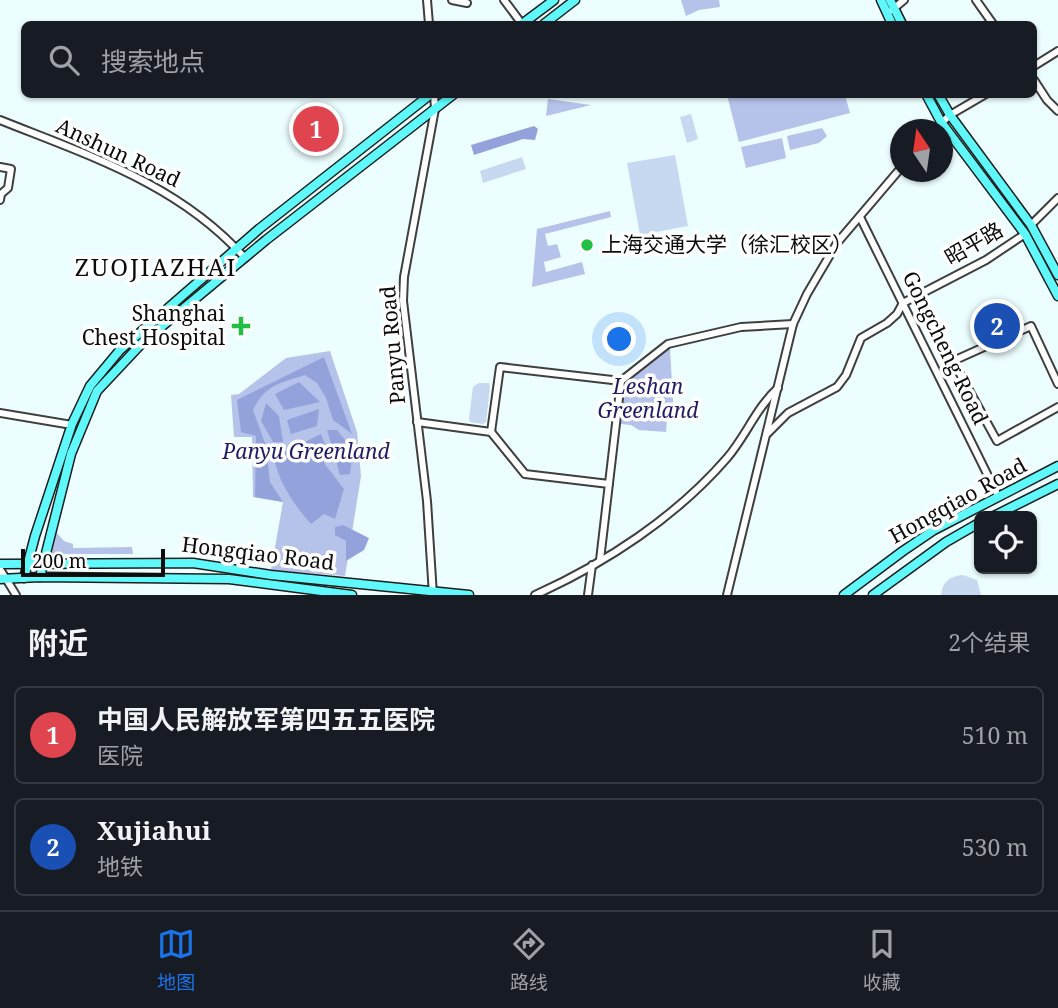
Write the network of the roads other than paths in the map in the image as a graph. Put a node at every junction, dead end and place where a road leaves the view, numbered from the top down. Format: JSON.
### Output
{"nodes":[{"id":1,"x":427,"y":0,"type":"edge"},
{"id":2,"x":453,"y":0,"type":"edge"},
{"id":3,"x":504,"y":0,"type":"edge"},
{"id":4,"x":554,"y":0,"type":"edge"},
{"id":5,"x":575,"y":0,"type":"edge"},
{"id":6,"x":881,"y":0,"type":"edge"},
{"id":7,"x":890,"y":0,"type":"edge"},
{"id":8,"x":904,"y":0,"type":"edge"},
{"id":9,"x":976,"y":0,"type":"edge"},
{"id":10,"x":467,"y":3,"type":"dead end"},
{"id":11,"x":891,"y":11,"type":"junction"},
{"id":12,"x":429,"y":21,"type":"edge"},
{"id":13,"x":520,"y":21,"type":"edge"},
{"id":14,"x":526,"y":21,"type":"edge"},
{"id":15,"x":548,"y":21,"type":"edge"},
{"id":16,"x":892,"y":21,"type":"edge"},
{"id":17,"x":899,"y":21,"type":"edge"},
{"id":18,"x":991,"y":21,"type":"edge"},
{"id":19,"x":1058,"y":51,"type":"edge"},
{"id":20,"x":1037,"y":64,"type":"edge"},
{"id":21,"x":1037,"y":85,"type":"edge"},
{"id":22,"x":428,"y":98,"type":"edge"},
{"id":23,"x":434,"y":98,"type":"edge"},
{"id":24,"x":449,"y":98,"type":"edge"},
{"id":25,"x":928,"y":98,"type":"edge"},
{"id":26,"x":940,"y":98,"type":"edge"},
{"id":27,"x":978,"y":98,"type":"edge"},
{"id":28,"x":435,"y":109,"type":"junction"},
{"id":29,"x":1058,"y":111,"type":"edge"},
{"id":30,"x":950,"y":115,"type":"junction"},
{"id":31,"x":939,"y":119,"type":"edge"},
{"id":32,"x":945,"y":119,"type":"edge"},
{"id":33,"x":0,"y":120,"type":"edge"},
{"id":34,"x":953,"y":138,"type":"edge"},
{"id":35,"x":0,"y":167,"type":"edge"},
{"id":36,"x":890,"y":182,"type":"edge"},
{"id":37,"x":1058,"y":198,"type":"edge"},
{"id":38,"x":0,"y":200,"type":"edge"},
{"id":39,"x":860,"y":217,"type":"junction"},
{"id":40,"x":1031,"y":225,"type":"junction"},
{"id":41,"x":1025,"y":234,"type":"junction"},
{"id":42,"x":237,"y":248,"type":"junction"},
{"id":43,"x":245,"y":258,"type":"junction"},
{"id":44,"x":1058,"y":275,"type":"edge"},
{"id":45,"x":1058,"y":296,"type":"edge"},
{"id":46,"x":903,"y":303,"type":"junction"},
{"id":47,"x":793,"y":324,"type":"junction"},
{"id":48,"x":621,"y":381,"type":"junction"},
{"id":49,"x":1058,"y":384,"type":"edge"},
{"id":50,"x":778,"y":388,"type":"junction"},
{"id":51,"x":1058,"y":407,"type":"edge"},
{"id":52,"x":0,"y":413,"type":"edge"},
{"id":53,"x":418,"y":422,"type":"junction"},
{"id":54,"x":72,"y":425,"type":"junction"},
{"id":55,"x":491,"y":432,"type":"junction"},
{"id":56,"x":765,"y":436,"type":"junction"},
{"id":57,"x":1058,"y":466,"type":"edge"},
{"id":58,"x":609,"y":484,"type":"junction"},
{"id":59,"x":1058,"y":484,"type":"edge"},
{"id":60,"x":998,"y":496,"type":"junction"},
{"id":61,"x":1003,"y":511,"type":"edge"},
{"id":62,"x":974,"y":526,"type":"edge"},
{"id":63,"x":600,"y":560,"type":"junction"},
{"id":64,"x":27,"y":563,"type":"junction"},
{"id":65,"x":0,"y":564,"type":"edge"},
{"id":66,"x":42,"y":564,"type":"junction"},
{"id":67,"x":592,"y":565,"type":"junction"},
{"id":68,"x":0,"y":569,"type":"edge"},
{"id":69,"x":40,"y":577,"type":"junction"},
{"id":70,"x":24,"y":578,"type":"junction"},
{"id":71,"x":4,"y":579,"type":"edge"},
{"id":72,"x":434,"y":593,"type":"edge"},
{"id":73,"x":16,"y":595,"type":"edge"},
{"id":74,"x":352,"y":595,"type":"edge"},
{"id":75,"x":469,"y":595,"type":"edge"},
{"id":76,"x":536,"y":595,"type":"edge"},
{"id":77,"x":588,"y":595,"type":"edge"},
{"id":78,"x":727,"y":595,"type":"edge"},
{"id":79,"x":844,"y":595,"type":"edge"},
{"id":80,"x":873,"y":595,"type":"edge"}],
"edges":[{"from":1,"to":12,"type":"street"},
{"from":2,"to":10,"type":"street"},
{"from":3,"to":13,"type":"street"},
{"from":4,"to":14,"type":"main road"},
{"from":5,"to":15,"type":"main road"},
{"from":6,"to":11,"type":"main road"},
{"from":7,"to":11,"type":"main road"},
{"from":8,"to":11,"type":"street"},
{"from":9,"to":18,"type":"street"},
{"from":11,"to":16,"type":"main road"},
{"from":11,"to":17,"type":"main road"},
{"from":19,"to":20,"type":"street"},
{"from":21,"to":29,"type":"street"},
{"from":22,"to":42,"type":"main road"},
{"from":23,"to":28,"type":"street","name":"Panyu Road"},
{"from":24,"to":28,"type":"main road"},
{"from":25,"to":31,"type":"main road"},
{"from":26,"to":30,"type":"main road"},
{"from":27,"to":30,"type":"street"},
{"from":28,"to":43,"type":"main road"},
{"from":28,"to":53,"type":"street","name":"Panyu Road"},
{"from":30,"to":32,"type":"street"},
{"from":30,"to":40,"type":"main road"},
{"from":33,"to":42,"type":"street","name":"Anshun Road"},
{"from":34,"to":41,"type":"main road"},
{"from":35,"to":38,"type":"street"},
{"from":36,"to":39,"type":"street"},
{"from":37,"to":40,"type":"street","name":"昭平路"},
{"from":39,"to":46,"type":"street","name":"Gongcheng Road"},
{"from":39,"to":47,"type":"street"},
{"from":40,"to":44,"type":"main road"},
{"from":41,"to":45,"type":"main road"},
{"from":41,"to":46,"type":"street","name":"昭平路"},
{"from":42,"to":43,"type":"street","name":"Anshun Road"},
{"from":42,"to":54,"type":"main road"},
{"from":43,"to":66,"type":"main road"},
{"from":46,"to":56,"type":"street","name":"昭平路"},
{"from":46,"to":60,"type":"street","name":"Gongcheng Road"},
{"from":47,"to":48,"type":"street"},
{"from":47,"to":50,"type":"street"},
{"from":48,"to":55,"type":"street"},
{"from":48,"to":58,"type":"street"},
{"from":49,"to":51,"type":"street"},
{"from":50,"to":56,"type":"street"},
{"from":50,"to":63,"type":"street"},
{"from":52,"to":54,"type":"street"},
{"from":53,"to":55,"type":"street"},
{"from":53,"to":72,"type":"street","name":"Panyu Road"},
{"from":54,"to":64,"type":"main road"},
{"from":55,"to":58,"type":"street"},
{"from":56,"to":78,"type":"street"},
{"from":57,"to":60,"type":"main road","name":"Hongqiao Road"},
{"from":58,"to":63,"type":"street"},
{"from":59,"to":61,"type":"main road","name":"Hongqiao Road"},
{"from":60,"to":79,"type":"main road","name":"Hongqiao Road"},
{"from":62,"to":80,"type":"main road","name":"Hongqiao Road"},
{"from":63,"to":67,"type":"street"},
{"from":64,"to":65,"type":"main road","name":"Hongqiao Road"},
{"from":64,"to":66,"type":"main road","name":"Hongqiao Road"},
{"from":64,"to":70,"type":"main road"},
{"from":66,"to":69,"type":"main road"},
{"from":66,"to":72,"type":"main road","name":"Hongqiao Road"},
{"from":67,"to":76,"type":"street"},
{"from":67,"to":77,"type":"street"},
{"from":68,"to":71,"type":"street"},
{"from":69,"to":70,"type":"main road","name":"Hongqiao Road"},
{"from":69,"to":74,"type":"main road","name":"Hongqiao Road"},
{"from":70,"to":71,"type":"main road","name":"Hongqiao Road"},
{"from":71,"to":73,"type":"street"},
{"from":72,"to":75,"type":"main road","name":"Hongqiao Road"}]}
